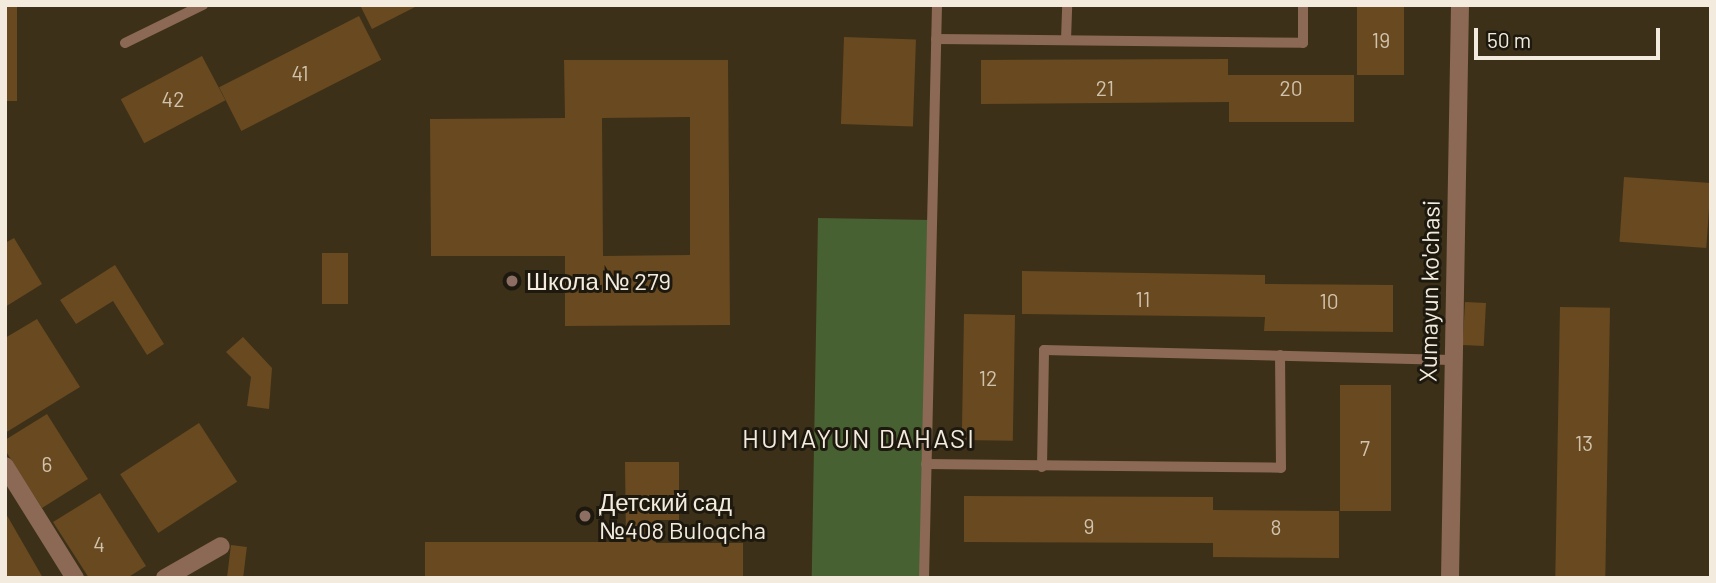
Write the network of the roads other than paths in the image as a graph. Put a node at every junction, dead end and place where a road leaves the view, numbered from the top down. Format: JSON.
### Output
{"nodes":[{"id":1,"x":203,"y":5,"type":"edge"},
{"id":2,"x":937,"y":5,"type":"edge"},
{"id":3,"x":1067,"y":5,"type":"edge"},
{"id":4,"x":1303,"y":5,"type":"edge"},
{"id":5,"x":1460,"y":5,"type":"edge"},
{"id":6,"x":936,"y":39,"type":"junction"},
{"id":7,"x":1066,"y":40,"type":"junction"},
{"id":8,"x":125,"y":43,"type":"dead end"},
{"id":9,"x":1280,"y":355,"type":"junction"},
{"id":10,"x":1452,"y":359,"type":"junction"},
{"id":11,"x":926,"y":464,"type":"junction"},
{"id":12,"x":5,"y":466,"type":"edge"},
{"id":13,"x":1042,"y":467,"type":"junction"},
{"id":14,"x":221,"y":546,"type":"dead end"},
{"id":15,"x":75,"y":578,"type":"edge"},
{"id":16,"x":165,"y":578,"type":"edge"},
{"id":17,"x":924,"y":578,"type":"edge"},
{"id":18,"x":1450,"y":578,"type":"edge"}],
"edges":[{"from":1,"to":8,"type":"lane"},
{"from":2,"to":6,"type":"lane"},
{"from":3,"to":7,"type":"lane"},
{"from":4,"to":7,"type":"lane"},
{"from":5,"to":10,"type":"street","name":"Xumayun ko'chasi"},
{"from":6,"to":7,"type":"lane"},
{"from":6,"to":11,"type":"lane"},
{"from":9,"to":10,"type":"lane"},
{"from":9,"to":13,"type":"lane"},
{"from":9,"to":13,"type":"lane"},
{"from":10,"to":18,"type":"street","name":"Xumayun ko'chasi"},
{"from":11,"to":13,"type":"lane"},
{"from":11,"to":17,"type":"lane"},
{"from":12,"to":15,"type":"street"},
{"from":14,"to":16,"type":"street"}]}
